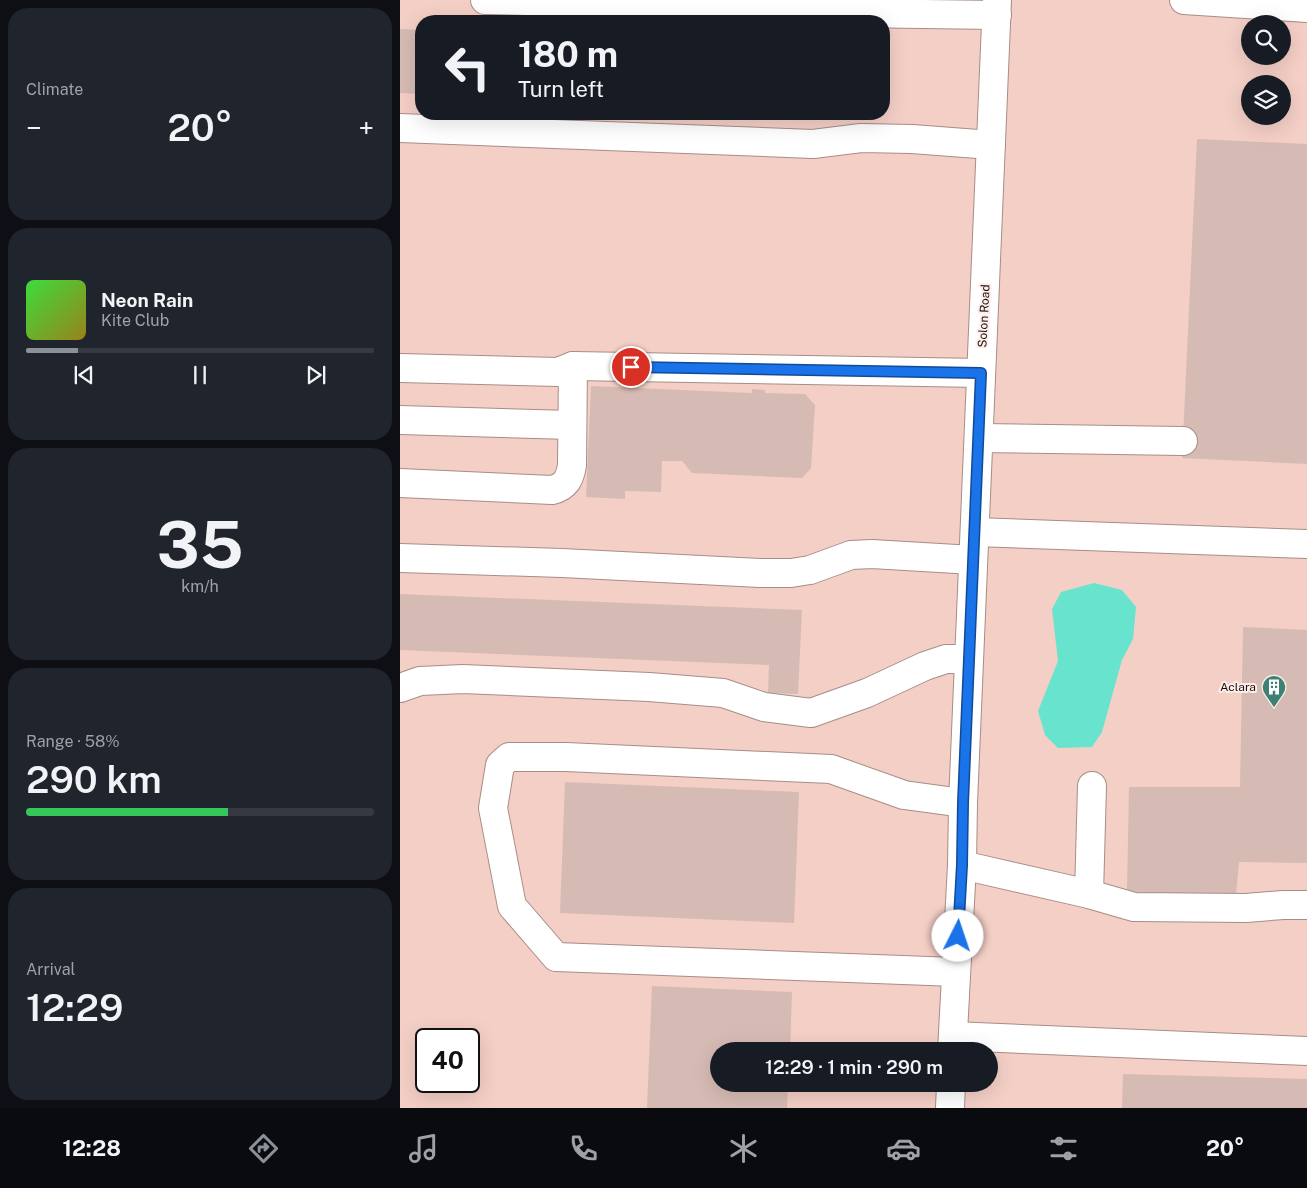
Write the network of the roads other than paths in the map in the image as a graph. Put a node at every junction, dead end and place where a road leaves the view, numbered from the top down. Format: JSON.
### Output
{"nodes":[{"id":1,"x":485,"y":0,"type":"edge"},
{"id":2,"x":1184,"y":0,"type":"edge"},
{"id":3,"x":997,"y":8,"type":"edge"},
{"id":4,"x":1307,"y":8,"type":"edge"},
{"id":5,"x":400,"y":128,"type":"edge"},
{"id":6,"x":991,"y":145,"type":"junction"},
{"id":7,"x":573,"y":366,"type":"junction"},
{"id":8,"x":400,"y":368,"type":"edge"},
{"id":9,"x":981,"y":373,"type":"junction"},
{"id":10,"x":400,"y":420,"type":"edge"},
{"id":11,"x":572,"y":425,"type":"junction"},
{"id":12,"x":979,"y":438,"type":"junction"},
{"id":13,"x":1183,"y":442,"type":"dead end"},
{"id":14,"x":400,"y":483,"type":"edge"},
{"id":15,"x":975,"y":532,"type":"junction"},
{"id":16,"x":1307,"y":544,"type":"edge"},
{"id":17,"x":400,"y":558,"type":"edge"},
{"id":18,"x":974,"y":560,"type":"junction"},
{"id":19,"x":969,"y":659,"type":"junction"},
{"id":20,"x":400,"y":688,"type":"edge"},
{"id":21,"x":1092,"y":786,"type":"dead end"},
{"id":22,"x":963,"y":803,"type":"junction"},
{"id":23,"x":962,"y":865,"type":"junction"},
{"id":24,"x":1089,"y":894,"type":"junction"},
{"id":25,"x":1307,"y":905,"type":"edge"},
{"id":26,"x":956,"y":972,"type":"junction"},
{"id":27,"x":952,"y":1042,"type":"edge"},
{"id":28,"x":998,"y":1045,"type":"edge"},
{"id":29,"x":1307,"y":1051,"type":"edge"},
{"id":30,"x":951,"y":1092,"type":"edge"},
{"id":31,"x":950,"y":1108,"type":"edge"}],
"edges":[{"from":1,"to":3,"type":"street"},
{"from":2,"to":4,"type":"street"},
{"from":3,"to":6,"type":"street","name":"Solon Road"},
{"from":5,"to":6,"type":"street"},
{"from":6,"to":9,"type":"street","name":"Solon Road"},
{"from":7,"to":8,"type":"street"},
{"from":7,"to":9,"type":"street"},
{"from":7,"to":11,"type":"street"},
{"from":9,"to":12,"type":"street","name":"Solon Road"},
{"from":10,"to":11,"type":"street"},
{"from":11,"to":14,"type":"street"},
{"from":12,"to":13,"type":"street"},
{"from":12,"to":15,"type":"street","name":"Solon Road"},
{"from":15,"to":16,"type":"street"},
{"from":15,"to":18,"type":"street","name":"Solon Road"},
{"from":17,"to":18,"type":"street"},
{"from":18,"to":19,"type":"street","name":"Solon Road"},
{"from":19,"to":20,"type":"street"},
{"from":19,"to":22,"type":"street","name":"Solon Road"},
{"from":21,"to":24,"type":"street"},
{"from":22,"to":23,"type":"street","name":"Solon Road"},
{"from":22,"to":26,"type":"street"},
{"from":23,"to":24,"type":"street"},
{"from":23,"to":26,"type":"street","name":"Solon Road"},
{"from":24,"to":25,"type":"street"},
{"from":26,"to":27,"type":"street","name":"Solon Road"},
{"from":28,"to":29,"type":"street"},
{"from":30,"to":31,"type":"street"}]}
